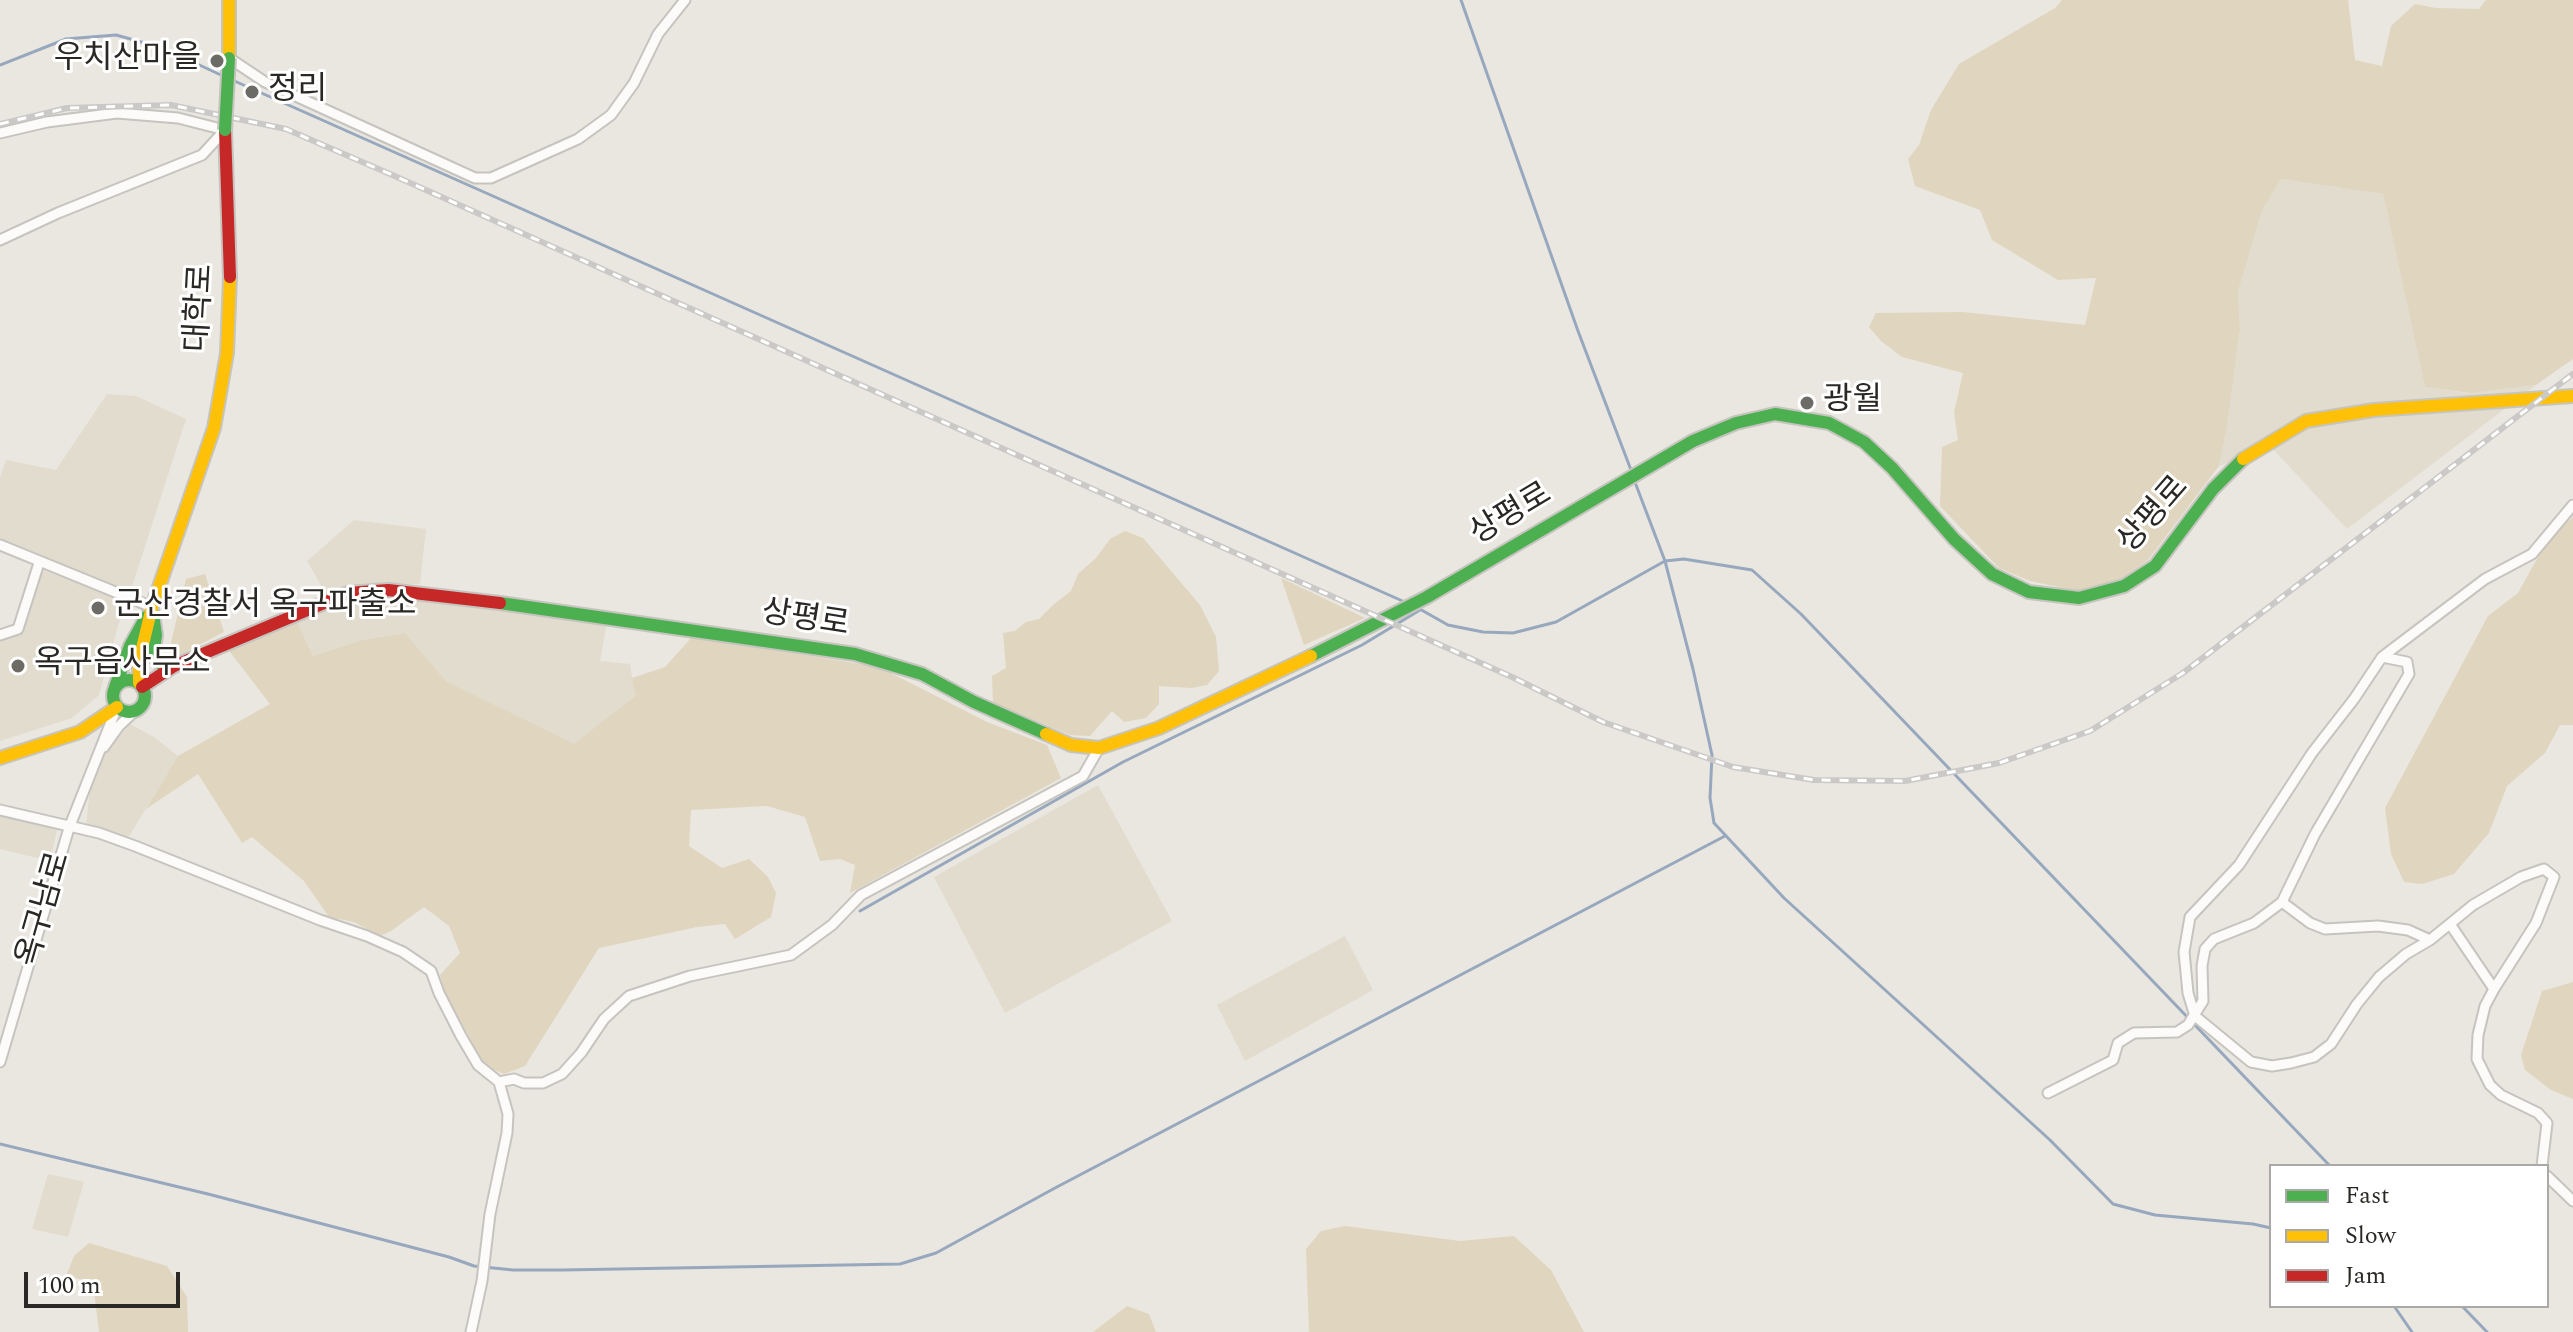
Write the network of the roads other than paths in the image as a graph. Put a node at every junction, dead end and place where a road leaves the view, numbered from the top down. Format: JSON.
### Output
{"nodes":[{"id":1,"x":229,"y":0,"type":"edge"},
{"id":2,"x":685,"y":0,"type":"edge"},
{"id":3,"x":229,"y":58,"type":"junction"},
{"id":4,"x":225,"y":130,"type":"junction"},
{"id":5,"x":0,"y":133,"type":"edge"},
{"id":6,"x":0,"y":240,"type":"edge"},
{"id":7,"x":2573,"y":396,"type":"edge"},
{"id":8,"x":2573,"y":505,"type":"edge"},
{"id":9,"x":0,"y":545,"type":"edge"},
{"id":10,"x":39,"y":563,"type":"junction"},
{"id":11,"x":152,"y":607,"type":"junction"},
{"id":12,"x":0,"y":635,"type":"edge"},
{"id":13,"x":2382,"y":657,"type":"junction"},
{"id":14,"x":174,"y":666,"type":"junction"},
{"id":15,"x":140,"y":685,"type":"junction"},
{"id":16,"x":114,"y":690,"type":"junction"},
{"id":17,"x":117,"y":707,"type":"junction"},
{"id":18,"x":136,"y":710,"type":"junction"},
{"id":19,"x":1099,"y":748,"type":"junction"},
{"id":20,"x":33,"y":749,"type":"junction"},
{"id":21,"x":0,"y":758,"type":"edge"},
{"id":22,"x":95,"y":759,"type":"junction"},
{"id":23,"x":0,"y":810,"type":"edge"},
{"id":24,"x":69,"y":828,"type":"junction"},
{"id":25,"x":2282,"y":902,"type":"junction"},
{"id":26,"x":2450,"y":924,"type":"junction"},
{"id":27,"x":2430,"y":940,"type":"junction"},
{"id":28,"x":2494,"y":989,"type":"junction"},
{"id":29,"x":2195,"y":1016,"type":"junction"},
{"id":30,"x":0,"y":1062,"type":"edge"},
{"id":31,"x":499,"y":1082,"type":"junction"},
{"id":32,"x":524,"y":1083,"type":"junction"},
{"id":33,"x":2048,"y":1093,"type":"dead end"},
{"id":34,"x":508,"y":1114,"type":"junction"},
{"id":35,"x":2542,"y":1164,"type":"edge"},
{"id":36,"x":2549,"y":1178,"type":"edge"},
{"id":37,"x":2573,"y":1201,"type":"edge"},
{"id":38,"x":471,"y":1332,"type":"edge"}],
"edges":[{"from":1,"to":3,"type":"main road","name":"대학로"},
{"from":2,"to":3,"type":"street"},
{"from":3,"to":4,"type":"main road","name":"대학로","bridge":true},
{"from":4,"to":5,"type":"street"},
{"from":4,"to":6,"type":"street"},
{"from":4,"to":11,"type":"main road","name":"대학로"},
{"from":7,"to":19,"type":"main road","name":"상평로"},
{"from":8,"to":13,"type":"street"},
{"from":9,"to":10,"type":"street"},
{"from":10,"to":11,"type":"street"},
{"from":10,"to":12,"type":"street"},
{"from":11,"to":14,"type":"main road"},
{"from":11,"to":15,"type":"main road","name":"대학로"},
{"from":11,"to":16,"type":"main road","name":"대학로"},
{"from":13,"to":25,"type":"street"},
{"from":13,"to":29,"type":"street"},
{"from":14,"to":15,"type":"main road","name":"상평로"},
{"from":14,"to":19,"type":"main road","name":"상평로"},
{"from":15,"to":16,"type":"main road"},
{"from":15,"to":18,"type":"main road"},
{"from":16,"to":17,"type":"main road"},
{"from":16,"to":20,"type":"main road"},
{"from":17,"to":18,"type":"main road"},
{"from":17,"to":20,"type":"main road"},
{"from":17,"to":22,"type":"street"},
{"from":18,"to":22,"type":"street"},
{"from":19,"to":32,"type":"street"},
{"from":20,"to":21,"type":"main road"},
{"from":22,"to":24,"type":"street","name":"옥구남로"},
{"from":23,"to":24,"type":"street"},
{"from":24,"to":30,"type":"street","name":"옥구남로"},
{"from":24,"to":31,"type":"street"},
{"from":25,"to":27,"type":"street"},
{"from":25,"to":29,"type":"street"},
{"from":26,"to":27,"type":"street"},
{"from":26,"to":28,"type":"street"},
{"from":26,"to":28,"type":"street"},
{"from":27,"to":29,"type":"street"},
{"from":28,"to":35,"type":"street"},
{"from":29,"to":33,"type":"street"},
{"from":31,"to":32,"type":"street"},
{"from":31,"to":34,"type":"street"},
{"from":32,"to":34,"type":"street"},
{"from":34,"to":38,"type":"street"},
{"from":36,"to":37,"type":"street"}]}
